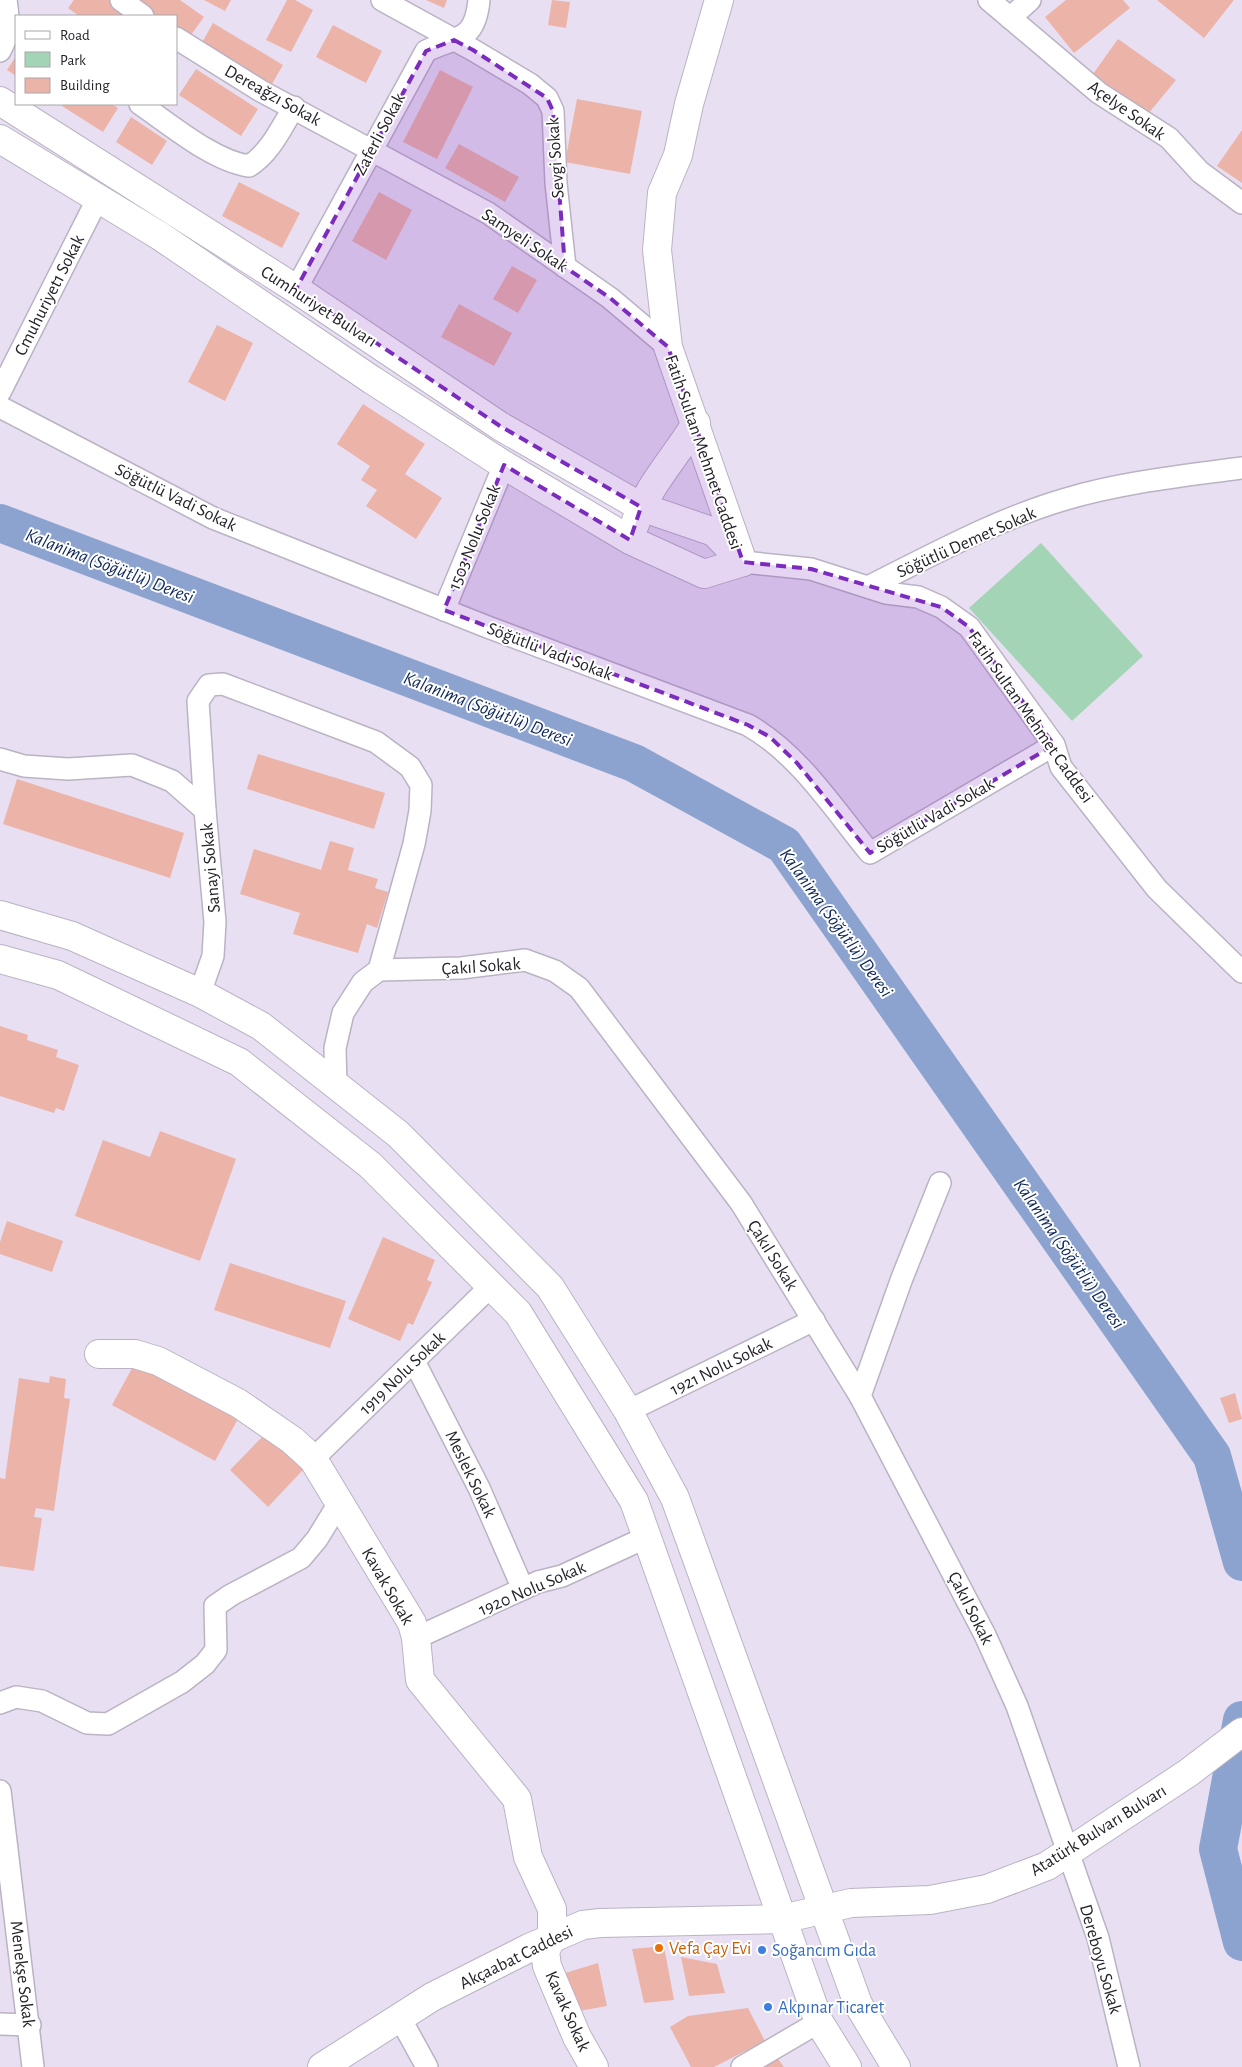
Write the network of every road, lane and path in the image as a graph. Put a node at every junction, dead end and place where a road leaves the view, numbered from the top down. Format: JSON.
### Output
{"nodes":[{"id":1,"x":6,"y":0,"type":"edge"},
{"id":2,"x":121,"y":0,"type":"edge"},
{"id":3,"x":382,"y":0,"type":"edge"},
{"id":4,"x":479,"y":0,"type":"edge"},
{"id":5,"x":989,"y":0,"type":"edge"},
{"id":6,"x":1030,"y":0,"type":"edge"},
{"id":7,"x":717,"y":1,"type":"edge"},
{"id":8,"x":142,"y":15,"type":"edge"},
{"id":9,"x":1010,"y":18,"type":"junction"},
{"id":10,"x":13,"y":27,"type":"edge"},
{"id":11,"x":178,"y":39,"type":"edge"},
{"id":12,"x":454,"y":40,"type":"junction"},
{"id":13,"x":0,"y":51,"type":"edge"},
{"id":14,"x":0,"y":101,"type":"edge"},
{"id":15,"x":141,"y":105,"type":"edge"},
{"id":16,"x":294,"y":107,"type":"junction"},
{"id":17,"x":0,"y":139,"type":"edge"},
{"id":18,"x":371,"y":150,"type":"junction"},
{"id":19,"x":98,"y":198,"type":"junction"},
{"id":20,"x":1242,"y":203,"type":"edge"},
{"id":21,"x":565,"y":267,"type":"junction"},
{"id":22,"x":296,"y":289,"type":"junction"},
{"id":23,"x":668,"y":347,"type":"junction"},
{"id":24,"x":0,"y":392,"type":"edge"},
{"id":25,"x":0,"y":407,"type":"edge"},
{"id":26,"x":696,"y":423,"type":"junction"},
{"id":27,"x":504,"y":465,"type":"junction"},
{"id":28,"x":1242,"y":468,"type":"edge"},
{"id":29,"x":641,"y":507,"type":"junction"},
{"id":30,"x":630,"y":540,"type":"junction"},
{"id":31,"x":743,"y":562,"type":"junction"},
{"id":32,"x":868,"y":587,"type":"junction"},
{"id":33,"x":444,"y":610,"type":"junction"},
{"id":34,"x":1054,"y":745,"type":"junction"},
{"id":35,"x":0,"y":759,"type":"edge"},
{"id":36,"x":205,"y":810,"type":"junction"},
{"id":37,"x":0,"y":915,"type":"edge"},
{"id":38,"x":0,"y":959,"type":"edge"},
{"id":39,"x":379,"y":970,"type":"junction"},
{"id":40,"x":1242,"y":972,"type":"edge"},
{"id":41,"x":200,"y":994,"type":"junction"},
{"id":42,"x":336,"y":1086,"type":"junction"},
{"id":43,"x":940,"y":1183,"type":"dead end"},
{"id":44,"x":491,"y":1286,"type":"junction"},
{"id":45,"x":814,"y":1320,"type":"junction"},
{"id":46,"x":99,"y":1354,"type":"dead end"},
{"id":47,"x":414,"y":1361,"type":"junction"},
{"id":48,"x":860,"y":1396,"type":"junction"},
{"id":49,"x":628,"y":1411,"type":"junction"},
{"id":50,"x":313,"y":1459,"type":"junction"},
{"id":51,"x":339,"y":1503,"type":"junction"},
{"id":52,"x":647,"y":1537,"type":"junction"},
{"id":53,"x":523,"y":1589,"type":"junction"},
{"id":54,"x":416,"y":1638,"type":"junction"},
{"id":55,"x":0,"y":1703,"type":"edge"},
{"id":56,"x":1242,"y":1732,"type":"edge"},
{"id":57,"x":1,"y":1805,"type":"edge"},
{"id":58,"x":1067,"y":1852,"type":"junction"},
{"id":59,"x":822,"y":1909,"type":"junction"},
{"id":60,"x":782,"y":1918,"type":"junction"},
{"id":61,"x":552,"y":1938,"type":"junction"},
{"id":62,"x":400,"y":2018,"type":"junction"},
{"id":63,"x":819,"y":2022,"type":"junction"},
{"id":64,"x":0,"y":2024,"type":"edge"},
{"id":65,"x":30,"y":2025,"type":"junction"},
{"id":66,"x":33,"y":2067,"type":"edge"},
{"id":67,"x":322,"y":2067,"type":"edge"},
{"id":68,"x":427,"y":2067,"type":"edge"},
{"id":69,"x":594,"y":2067,"type":"edge"},
{"id":70,"x":742,"y":2067,"type":"edge"},
{"id":71,"x":846,"y":2067,"type":"edge"},
{"id":72,"x":896,"y":2067,"type":"edge"},
{"id":73,"x":1129,"y":2067,"type":"edge"}],
"edges":[{"from":1,"to":10,"type":"street"},
{"from":2,"to":8,"type":"street"},
{"from":3,"to":12,"type":"street","name":"Sevgi Sokak"},
{"from":4,"to":12,"type":"street","name":"Zaferli Sokak"},
{"from":5,"to":9,"type":"street","name":"Açelye Sokak"},
{"from":6,"to":9,"type":"street"},
{"from":7,"to":23,"type":"street","name":"Fatih Sultan Mehmet Caddesi"},
{"from":9,"to":20,"type":"street","name":"Açelye Sokak"},
{"from":10,"to":13,"type":"street"},
{"from":11,"to":16,"type":"street","name":"Dereağzı Sokak"},
{"from":12,"to":18,"type":"street","name":"Zaferli Sokak"},
{"from":12,"to":21,"type":"street","name":"Sevgi Sokak"},
{"from":14,"to":22,"type":"street","name":"Cumhuriyet Bulvarı"},
{"from":15,"to":16,"type":"street"},
{"from":16,"to":18,"type":"street","name":"Dereağzı Sokak"},
{"from":17,"to":19,"type":"street","name":"Cumhuriyet Bulvarı"},
{"from":18,"to":21,"type":"street","name":"Samyeli Sokak"},
{"from":18,"to":22,"type":"street","name":"Zaferli Sokak"},
{"from":19,"to":24,"type":"street","name":"Cmuhuriyet1 Sokak"},
{"from":19,"to":27,"type":"street","name":"Cumhuriyet Bulvarı"},
{"from":21,"to":23,"type":"street","name":"Samyeli Sokak"},
{"from":22,"to":29,"type":"street","name":"Cumhuriyet Bulvarı"},
{"from":23,"to":26,"type":"street","name":"Fatih Sultan Mehmet Caddesi"},
{"from":25,"to":33,"type":"street","name":"Söğütlü Vadi Sokak"},
{"from":26,"to":29,"type":"street"},
{"from":26,"to":31,"type":"street","name":"Fatih Sultan Mehmet Caddesi"},
{"from":27,"to":30,"type":"street","name":"Cumhuriyet Bulvarı"},
{"from":27,"to":33,"type":"street","name":"1503 Nolu Sokak"},
{"from":28,"to":32,"type":"street","name":"Söğütlü Demet Sokak"},
{"from":29,"to":30,"type":"street"},
{"from":29,"to":31,"type":"street","name":"Cumhuriyet Bulvarı"},
{"from":30,"to":31,"type":"street","name":"Cumhuriyet Bulvarı"},
{"from":31,"to":32,"type":"street","name":"Fatih Sultan Mehmet Caddesi"},
{"from":32,"to":34,"type":"street","name":"Fatih Sultan Mehmet Caddesi"},
{"from":33,"to":34,"type":"street","name":"Söğütlü Vadi Sokak"},
{"from":34,"to":40,"type":"street","name":"Fatih Sultan Mehmet Caddesi"},
{"from":35,"to":36,"type":"street","name":"Sanayi Sokak"},
{"from":36,"to":39,"type":"street"},
{"from":36,"to":41,"type":"street","name":"Sanayi Sokak"},
{"from":37,"to":41,"type":"street"},
{"from":38,"to":44,"type":"street"},
{"from":39,"to":42,"type":"street"},
{"from":39,"to":45,"type":"street","name":"Çakıl Sokak"},
{"from":41,"to":42,"type":"street"},
{"from":42,"to":49,"type":"street"},
{"from":43,"to":48,"type":"street"},
{"from":44,"to":47,"type":"street","name":"1919 Nolu Sokak"},
{"from":44,"to":52,"type":"street"},
{"from":45,"to":48,"type":"street","name":"Çakıl Sokak"},
{"from":45,"to":49,"type":"street","name":"1921 Nolu Sokak"},
{"from":46,"to":50,"type":"street","name":"Kavak Sokak"},
{"from":47,"to":50,"type":"street","name":"1919 Nolu Sokak"},
{"from":47,"to":53,"type":"street","name":"Meslek Sokak"},
{"from":48,"to":58,"type":"street","name":"Çakıl Sokak"},
{"from":49,"to":59,"type":"street"},
{"from":50,"to":51,"type":"street","name":"Kavak Sokak"},
{"from":51,"to":54,"type":"street","name":"Kavak Sokak"},
{"from":51,"to":55,"type":"street"},
{"from":52,"to":53,"type":"street","name":"1920 Nolu Sokak"},
{"from":52,"to":60,"type":"street"},
{"from":53,"to":54,"type":"street","name":"1920 Nolu Sokak"},
{"from":54,"to":61,"type":"street","name":"Kavak Sokak"},
{"from":56,"to":58,"type":"street","name":"Atatürk Bulvarı Bulvarı"},
{"from":57,"to":65,"type":"street","name":"Menekşe Sokak"},
{"from":58,"to":59,"type":"street","name":"Atatürk Bulvarı Bulvarı"},
{"from":58,"to":73,"type":"street","name":"Dereboyu Sokak"},
{"from":59,"to":60,"type":"street","name":"Akçaabat Caddesi"},
{"from":59,"to":72,"type":"street"},
{"from":60,"to":61,"type":"street","name":"Akçaabat Caddesi"},
{"from":60,"to":63,"type":"street"},
{"from":61,"to":62,"type":"street","name":"Akçaabat Caddesi"},
{"from":61,"to":69,"type":"street","name":"Kavak Sokak"},
{"from":62,"to":67,"type":"street","name":"Akçaabat Caddesi"},
{"from":62,"to":68,"type":"street"},
{"from":63,"to":70,"type":"street"},
{"from":63,"to":71,"type":"street"},
{"from":64,"to":65,"type":"street"},
{"from":65,"to":66,"type":"street","name":"Menekşe Sokak"}]}
